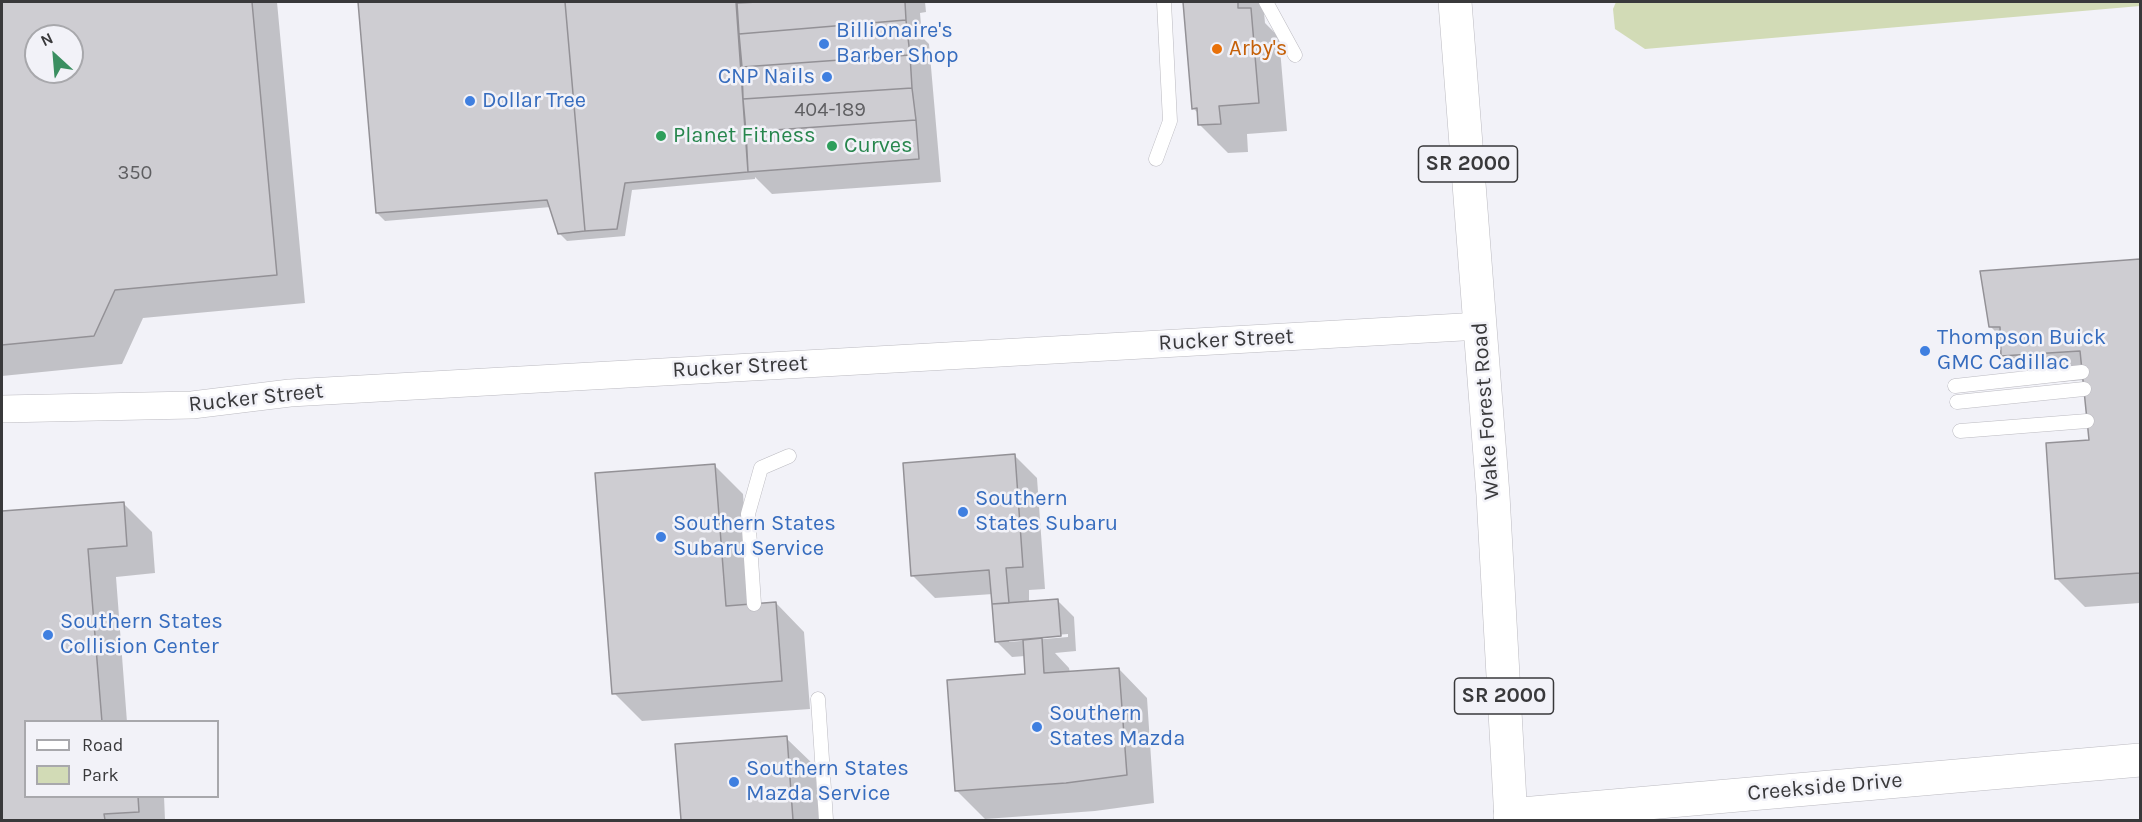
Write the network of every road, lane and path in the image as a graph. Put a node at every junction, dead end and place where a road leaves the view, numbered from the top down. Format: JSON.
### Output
{"nodes":[{"id":1,"x":1164,"y":2,"type":"edge"},
{"id":2,"x":1266,"y":2,"type":"edge"},
{"id":3,"x":1455,"y":2,"type":"edge"},
{"id":4,"x":1295,"y":55,"type":"dead end"},
{"id":5,"x":1156,"y":159,"type":"dead end"},
{"id":6,"x":1480,"y":326,"type":"junction"},
{"id":7,"x":2082,"y":372,"type":"dead end"},
{"id":8,"x":1955,"y":386,"type":"dead end"},
{"id":9,"x":2084,"y":389,"type":"dead end"},
{"id":10,"x":1957,"y":402,"type":"dead end"},
{"id":11,"x":2,"y":409,"type":"edge"},
{"id":12,"x":2087,"y":421,"type":"dead end"},
{"id":13,"x":1960,"y":431,"type":"dead end"},
{"id":14,"x":789,"y":456,"type":"dead end"},
{"id":15,"x":754,"y":604,"type":"dead end"},
{"id":16,"x":818,"y":699,"type":"dead end"},
{"id":17,"x":2140,"y":760,"type":"edge"},
{"id":18,"x":1510,"y":818,"type":"edge"},
{"id":19,"x":826,"y":820,"type":"edge"}],
"edges":[{"from":1,"to":5,"type":"lane"},
{"from":2,"to":4,"type":"lane"},
{"from":3,"to":6,"type":"main road","name":"Wake Forest Road","number":"SR 2000"},
{"from":6,"to":11,"type":"street","name":"Rucker Street"},
{"from":6,"to":18,"type":"main road","name":"Wake Forest Road","number":"SR 2000"},
{"from":7,"to":8,"type":"lane"},
{"from":9,"to":10,"type":"lane"},
{"from":12,"to":13,"type":"lane"},
{"from":14,"to":15,"type":"lane"},
{"from":16,"to":19,"type":"lane"},
{"from":17,"to":18,"type":"main road","name":"Creekside Drive"}]}
